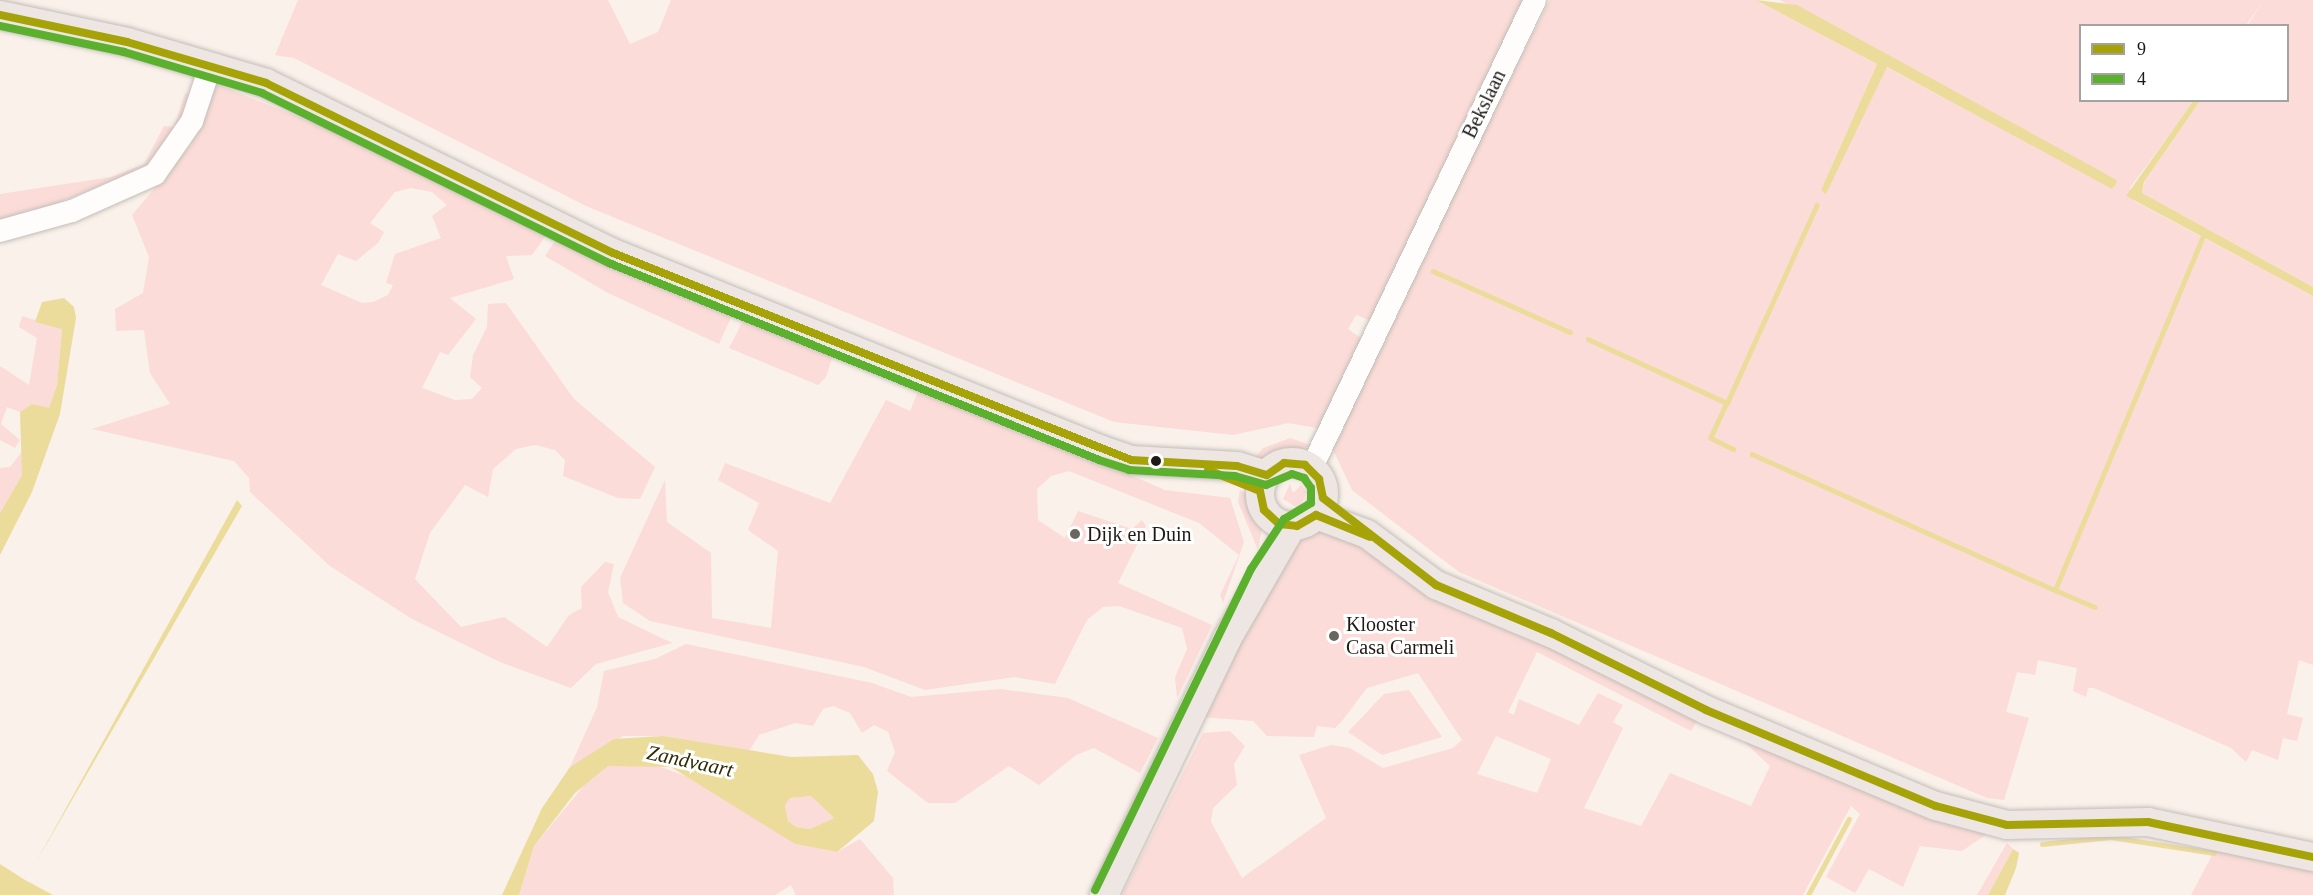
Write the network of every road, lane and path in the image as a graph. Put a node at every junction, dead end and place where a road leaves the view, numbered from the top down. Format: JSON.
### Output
{"nodes":[{"id":1,"x":1535,"y":0,"type":"edge"},
{"id":2,"x":0,"y":15,"type":"edge"},
{"id":3,"x":211,"y":64,"type":"junction"},
{"id":4,"x":0,"y":231,"type":"edge"},
{"id":5,"x":1311,"y":469,"type":"junction"},
{"id":6,"x":1263,"y":483,"type":"junction"},
{"id":7,"x":1301,"y":515,"type":"junction"},
{"id":8,"x":2313,"y":857,"type":"edge"},
{"id":9,"x":1104,"y":895,"type":"edge"}],
"edges":[{"from":1,"to":5,"type":"street","name":"Bekslaan"},
{"from":2,"to":3,"type":"main road"},
{"from":3,"to":4,"type":"street"},
{"from":3,"to":6,"type":"main road"},
{"from":5,"to":6,"type":"main road"},
{"from":5,"to":7,"type":"main road"},
{"from":6,"to":7,"type":"main road"},
{"from":7,"to":8,"type":"main road"},
{"from":7,"to":9,"type":"main road"}]}
